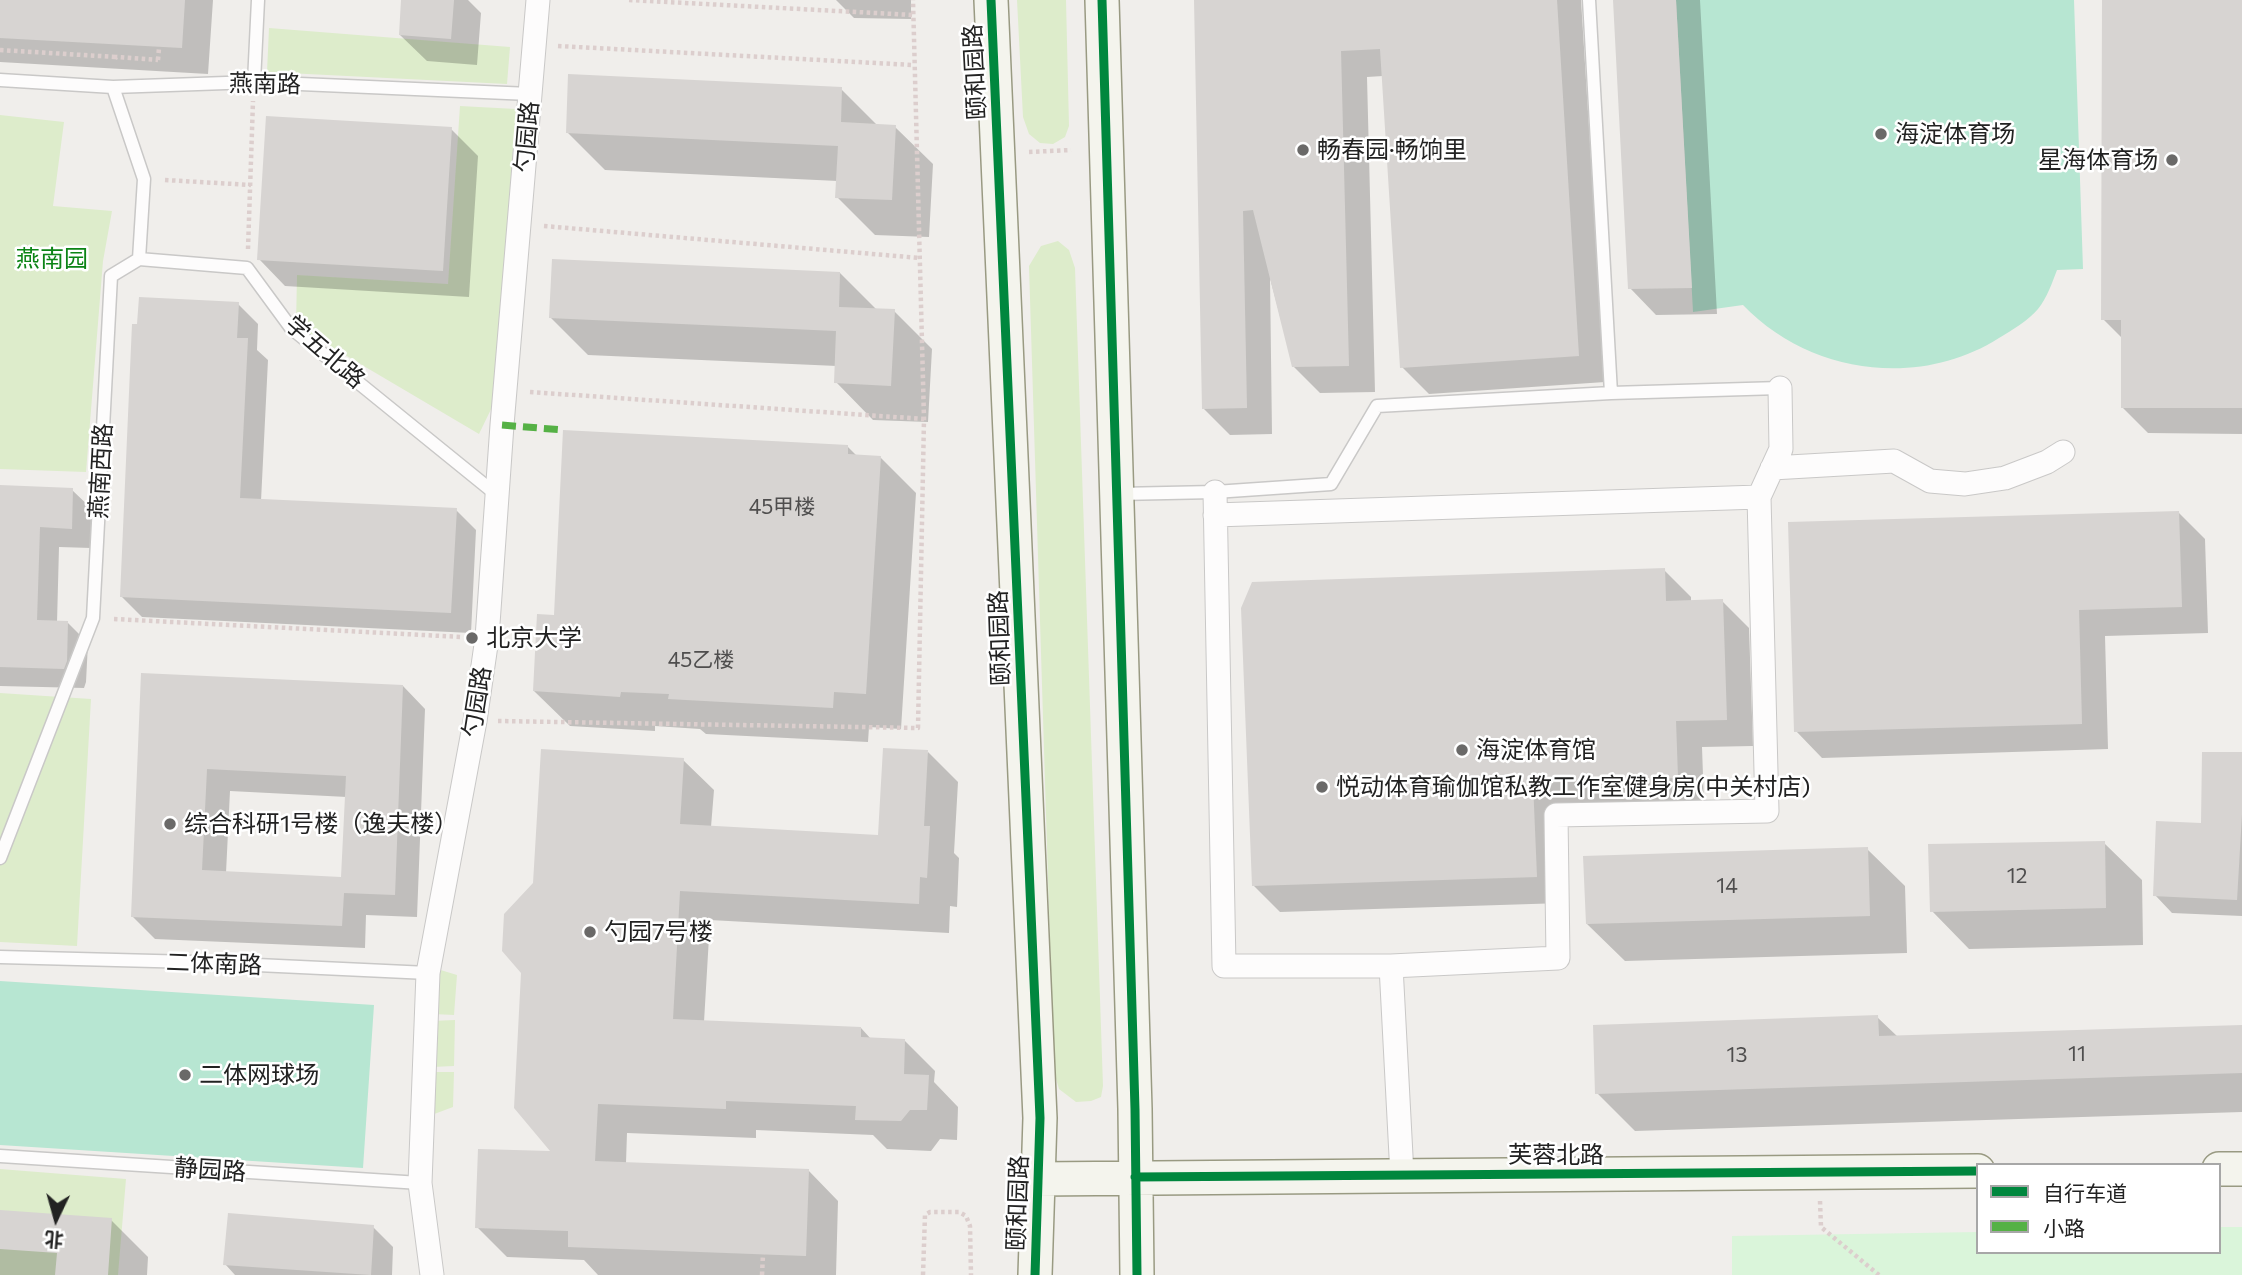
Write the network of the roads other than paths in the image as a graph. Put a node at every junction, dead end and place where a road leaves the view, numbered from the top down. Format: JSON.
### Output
{"nodes":[{"id":1,"x":258,"y":0,"type":"edge"},
{"id":2,"x":538,"y":0,"type":"edge"},
{"id":3,"x":991,"y":0,"type":"edge"},
{"id":4,"x":1102,"y":0,"type":"edge"},
{"id":5,"x":1589,"y":0,"type":"edge"},
{"id":6,"x":0,"y":80,"type":"edge"},
{"id":7,"x":254,"y":82,"type":"junction"},
{"id":8,"x":113,"y":87,"type":"junction"},
{"id":9,"x":530,"y":94,"type":"junction"},
{"id":10,"x":139,"y":259,"type":"junction"},
{"id":11,"x":1780,"y":388,"type":"joint"},
{"id":12,"x":1611,"y":393,"type":"junction"},
{"id":13,"x":2063,"y":452,"type":"dead end"},
{"id":14,"x":1772,"y":468,"type":"junction"},
{"id":15,"x":1215,"y":492,"type":"junction"},
{"id":16,"x":1117,"y":494,"type":"junction"},
{"id":17,"x":497,"y":495,"type":"junction"},
{"id":18,"x":1759,"y":496,"type":"junction"},
{"id":19,"x":1215,"y":515,"type":"junction"},
{"id":20,"x":0,"y":858,"type":"edge"},
{"id":21,"x":0,"y":957,"type":"edge"},
{"id":22,"x":1391,"y":966,"type":"junction"},
{"id":23,"x":428,"y":973,"type":"junction"},
{"id":24,"x":0,"y":1156,"type":"edge"},
{"id":25,"x":2221,"y":1169,"type":"edge"},
{"id":26,"x":2242,"y":1169,"type":"edge"},
{"id":27,"x":1976,"y":1171,"type":"edge"},
{"id":28,"x":1402,"y":1175,"type":"junction"},
{"id":29,"x":1135,"y":1177,"type":"junction"},
{"id":30,"x":1037,"y":1178,"type":"junction"},
{"id":31,"x":420,"y":1183,"type":"junction"},
{"id":32,"x":432,"y":1275,"type":"edge"},
{"id":33,"x":1035,"y":1275,"type":"edge"},
{"id":34,"x":1137,"y":1275,"type":"edge"}],
"edges":[{"from":1,"to":7,"type":"lane"},
{"from":2,"to":9,"type":"street","name":"勺园路"},
{"from":3,"to":30,"type":"street","name":"颐和园路"},
{"from":4,"to":16,"type":"street"},
{"from":5,"to":12,"type":"lane"},
{"from":6,"to":8,"type":"lane","name":"燕南路"},
{"from":7,"to":8,"type":"lane","name":"燕南路"},
{"from":7,"to":9,"type":"lane","name":"燕南路"},
{"from":8,"to":10,"type":"lane"},
{"from":9,"to":17,"type":"street","name":"勺园路"},
{"from":10,"to":17,"type":"lane","name":"学五北路"},
{"from":10,"to":20,"type":"lane","name":"燕南西路"},
{"from":11,"to":12,"type":"lane"},
{"from":11,"to":14,"type":"street"},
{"from":12,"to":15,"type":"lane"},
{"from":13,"to":14,"type":"street"},
{"from":14,"to":18,"type":"street"},
{"from":15,"to":16,"type":"lane"},
{"from":15,"to":19,"type":"street"},
{"from":16,"to":29,"type":"street"},
{"from":17,"to":23,"type":"street","name":"勺园路"},
{"from":18,"to":19,"type":"street"},
{"from":18,"to":22,"type":"street"},
{"from":19,"to":22,"type":"street"},
{"from":21,"to":23,"type":"lane","name":"二体南路"},
{"from":22,"to":28,"type":"street"},
{"from":23,"to":31,"type":"street","name":"勺园路"},
{"from":24,"to":31,"type":"lane","name":"静园路"},
{"from":25,"to":26,"type":"street"},
{"from":27,"to":28,"type":"street","name":"芙蓉北路"},
{"from":28,"to":29,"type":"street","name":"芙蓉北路"},
{"from":29,"to":30,"type":"street","name":"芙蓉北路"},
{"from":29,"to":34,"type":"street"},
{"from":30,"to":33,"type":"street","name":"颐和园路"},
{"from":31,"to":32,"type":"street","name":"勺园路"}]}
